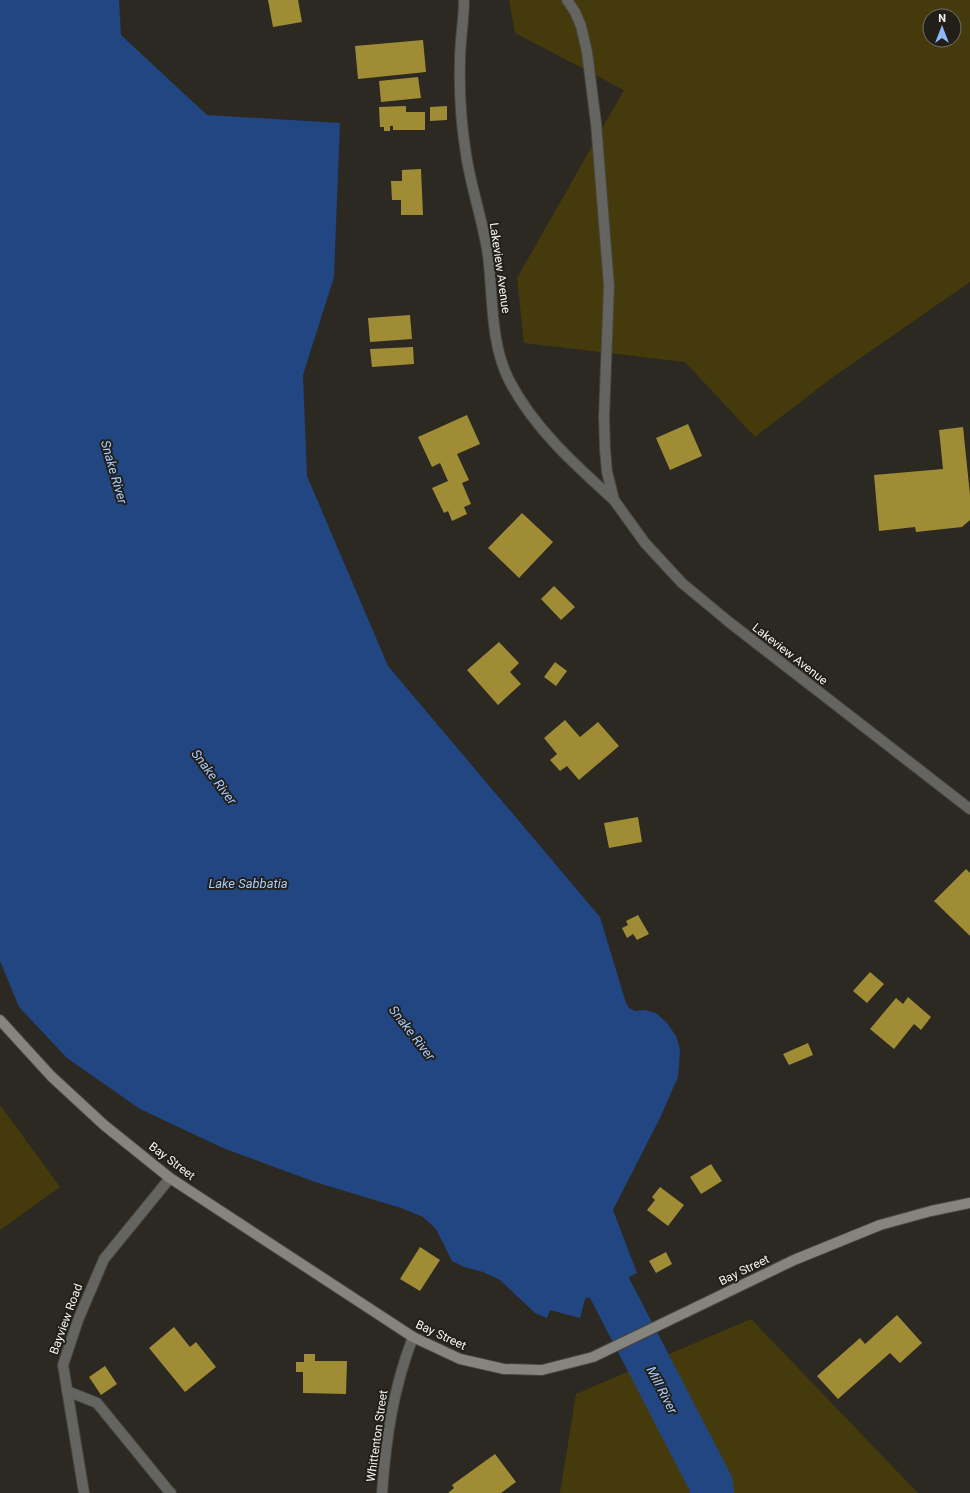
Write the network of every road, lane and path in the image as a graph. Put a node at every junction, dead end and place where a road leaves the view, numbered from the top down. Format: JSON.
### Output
{"nodes":[{"id":1,"x":464,"y":0,"type":"edge"},
{"id":2,"x":567,"y":0,"type":"edge"},
{"id":3,"x":614,"y":500,"type":"junction"},
{"id":4,"x":970,"y":809,"type":"edge"},
{"id":5,"x":0,"y":1020,"type":"edge"},
{"id":6,"x":170,"y":1178,"type":"junction"},
{"id":7,"x":970,"y":1203,"type":"edge"},
{"id":8,"x":413,"y":1337,"type":"junction"},
{"id":9,"x":68,"y":1391,"type":"junction"},
{"id":10,"x":84,"y":1493,"type":"edge"},
{"id":11,"x":171,"y":1493,"type":"edge"},
{"id":12,"x":382,"y":1493,"type":"edge"}],
"edges":[{"from":1,"to":3,"type":"street","name":"Lakeview Avenue"},
{"from":2,"to":3,"type":"street","name":"Lakeview Avenue"},
{"from":3,"to":4,"type":"street","name":"Lakeview Avenue"},
{"from":5,"to":6,"type":"main road","name":"Bay Street"},
{"from":6,"to":8,"type":"main road","name":"Bay Street"},
{"from":6,"to":9,"type":"street","name":"Bayview Road"},
{"from":7,"to":8,"type":"main road","name":"Bay Street"},
{"from":8,"to":12,"type":"street","name":"Whittenton Street"},
{"from":9,"to":10,"type":"street","name":"Bayview Road"},
{"from":9,"to":11,"type":"street"}]}
